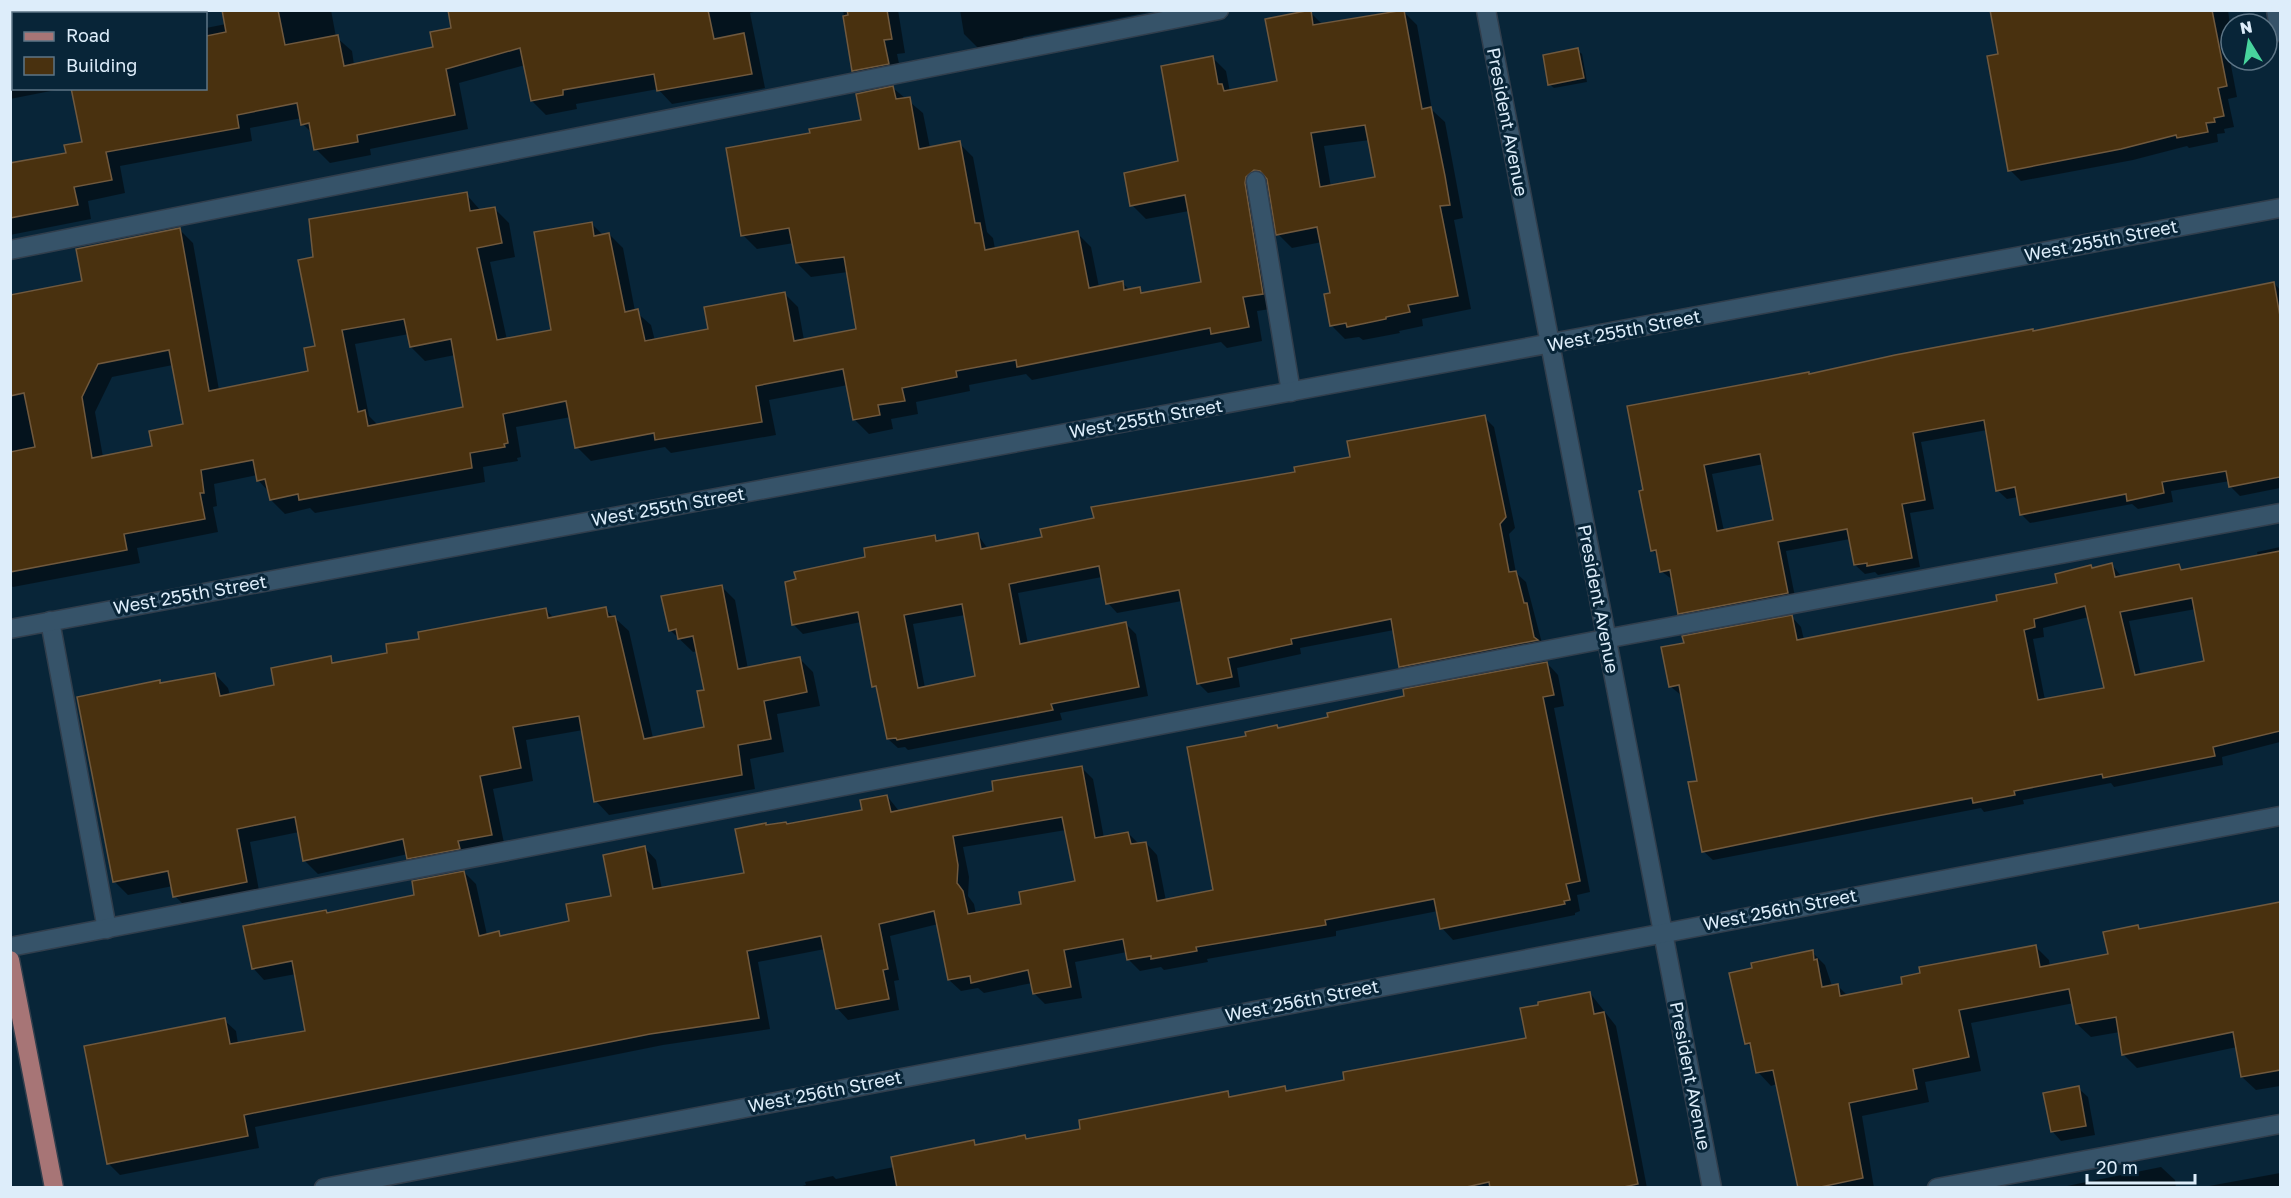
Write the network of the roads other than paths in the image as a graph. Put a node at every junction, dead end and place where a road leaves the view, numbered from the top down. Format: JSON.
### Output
{"nodes":[{"id":1,"x":1219,"y":10,"type":"edge"},
{"id":2,"x":1486,"y":10,"type":"edge"},
{"id":3,"x":2276,"y":10,"type":"edge"},
{"id":4,"x":2280,"y":32,"type":"edge"},
{"id":5,"x":1256,"y":181,"type":"dead end"},
{"id":6,"x":2280,"y":208,"type":"edge"},
{"id":7,"x":10,"y":250,"type":"edge"},
{"id":8,"x":1550,"y":345,"type":"junction"},
{"id":9,"x":1291,"y":392,"type":"junction"},
{"id":10,"x":2280,"y":513,"type":"edge"},
{"id":11,"x":50,"y":621,"type":"junction"},
{"id":12,"x":10,"y":629,"type":"edge"},
{"id":13,"x":1605,"y":639,"type":"junction"},
{"id":14,"x":2280,"y":816,"type":"edge"},
{"id":15,"x":107,"y":928,"type":"junction"},
{"id":16,"x":1662,"y":932,"type":"junction"},
{"id":17,"x":10,"y":947,"type":"edge"},
{"id":18,"x":10,"y":960,"type":"edge"},
{"id":19,"x":2280,"y":1124,"type":"edge"},
{"id":20,"x":54,"y":1188,"type":"edge"},
{"id":21,"x":324,"y":1188,"type":"edge"},
{"id":22,"x":1712,"y":1188,"type":"edge"},
{"id":23,"x":1937,"y":1188,"type":"edge"}],
"edges":[{"from":1,"to":7,"type":"street"},
{"from":2,"to":8,"type":"street","name":"President Avenue"},
{"from":3,"to":4,"type":"street"},
{"from":5,"to":9,"type":"street"},
{"from":6,"to":8,"type":"street","name":"West 255th Street"},
{"from":8,"to":9,"type":"street","name":"West 255th Street"},
{"from":8,"to":13,"type":"street","name":"President Avenue"},
{"from":9,"to":11,"type":"street","name":"West 255th Street"},
{"from":10,"to":13,"type":"street"},
{"from":11,"to":12,"type":"street","name":"West 255th Street"},
{"from":11,"to":15,"type":"street"},
{"from":13,"to":15,"type":"street"},
{"from":13,"to":16,"type":"street","name":"President Avenue"},
{"from":14,"to":16,"type":"street","name":"West 256th Street"},
{"from":15,"to":17,"type":"street"},
{"from":16,"to":21,"type":"street","name":"West 256th Street"},
{"from":16,"to":22,"type":"street","name":"President Avenue"},
{"from":18,"to":20,"type":"main road"},
{"from":19,"to":23,"type":"street"}]}
